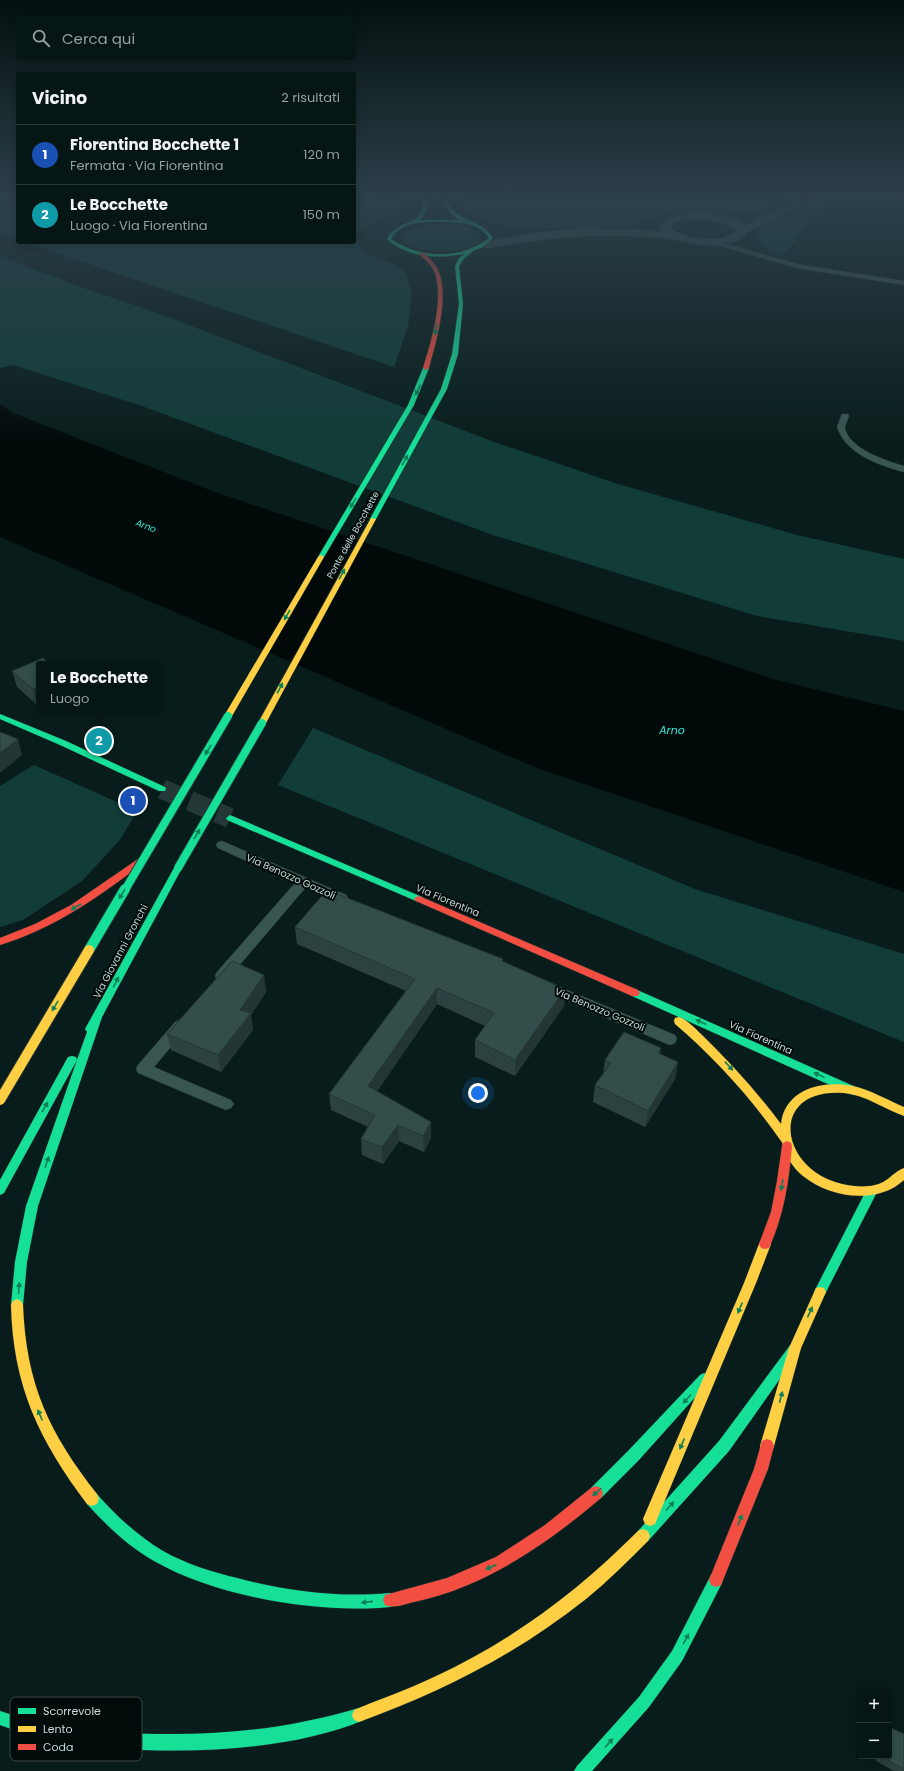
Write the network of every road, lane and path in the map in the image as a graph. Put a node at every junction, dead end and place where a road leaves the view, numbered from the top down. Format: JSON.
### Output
{"nodes":[{"id":1,"x":438,"y":280,"type":"edge"},
{"id":2,"x":458,"y":280,"type":"edge"},
{"id":3,"x":882,"y":280,"type":"edge"},
{"id":4,"x":904,"y":283,"type":"edge"},
{"id":5,"x":845,"y":416,"type":"dead end"},
{"id":6,"x":904,"y":469,"type":"edge"},
{"id":7,"x":0,"y":716,"type":"edge"},
{"id":8,"x":262,"y":723,"type":"joint"},
{"id":9,"x":162,"y":789,"type":"tunnel mouth"},
{"id":10,"x":230,"y":818,"type":"tunnel mouth"},
{"id":11,"x":222,"y":845,"type":"dead end"},
{"id":12,"x":141,"y":860,"type":"junction"},
{"id":13,"x":303,"y":882,"type":"junction"},
{"id":14,"x":355,"y":904,"type":"edge"},
{"id":15,"x":0,"y":942,"type":"edge"},
{"id":16,"x":538,"y":982,"type":"edge"},
{"id":17,"x":215,"y":984,"type":"edge"},
{"id":18,"x":658,"y":1003,"type":"junction"},
{"id":19,"x":189,"y":1014,"type":"edge"},
{"id":20,"x":97,"y":1017,"type":"junction"},
{"id":21,"x":670,"y":1039,"type":"dead end"},
{"id":22,"x":855,"y":1091,"type":"junction"},
{"id":23,"x":876,"y":1099,"type":"junction"},
{"id":24,"x":0,"y":1100,"type":"edge"},
{"id":25,"x":226,"y":1104,"type":"dead end"},
{"id":26,"x":904,"y":1112,"type":"edge"},
{"id":27,"x":900,"y":1121,"type":"dead end"},
{"id":28,"x":784,"y":1137,"type":"junction"},
{"id":29,"x":787,"y":1146,"type":"junction"},
{"id":30,"x":904,"y":1173,"type":"edge"},
{"id":31,"x":904,"y":1184,"type":"edge"},
{"id":32,"x":890,"y":1185,"type":"junction"},
{"id":33,"x":0,"y":1190,"type":"edge"},
{"id":34,"x":871,"y":1192,"type":"junction"},
{"id":35,"x":795,"y":1348,"type":"junction"},
{"id":36,"x":713,"y":1370,"type":"junction"},
{"id":37,"x":644,"y":1535,"type":"junction"},
{"id":38,"x":0,"y":1718,"type":"edge"},
{"id":39,"x":10,"y":1722,"type":"edge"},
{"id":40,"x":142,"y":1740,"type":"edge"},
{"id":41,"x":582,"y":1771,"type":"edge"}],
"edges":[{"from":1,"to":12,"type":"main road","name":"Ponte delle Bocchette","one_way":true,"bridge":true},
{"from":8,"to":2,"type":"main road","name":"Ponte delle Bocchette","one_way":true},
{"from":3,"to":4,"type":"lane"},
{"from":5,"to":6,"type":"lane"},
{"from":7,"to":9,"type":"main road"},
{"from":20,"to":8,"type":"main road","name":"Via Giovanni Gronchi","one_way":true,"bridge":true},
{"from":10,"to":18,"type":"main road","name":"Via Fiorentina"},
{"from":11,"to":13,"type":"lane","name":"Via Benozzo Gozzoli"},
{"from":12,"to":15,"type":"main road","one_way":true},
{"from":12,"to":24,"type":"main road","one_way":true,"bridge":true},
{"from":13,"to":14,"type":"lane","name":"Via Benozzo Gozzoli"},
{"from":13,"to":17,"type":"lane"},
{"from":16,"to":21,"type":"lane","name":"Via Benozzo Gozzoli"},
{"from":22,"to":18,"type":"main road","name":"Via Fiorentina","one_way":true},
{"from":18,"to":28,"type":"main road","name":"Via Fiorentina","one_way":true},
{"from":19,"to":25,"type":"lane"},
{"from":33,"to":20,"type":"main road","name":"Via Giovanni Gronchi","one_way":true},
{"from":36,"to":20,"type":"main road","one_way":true},
{"from":22,"to":23,"type":"main road","name":"Via Fiorentina"},
{"from":22,"to":28,"type":"main road","name":"Via Fiorentina"},
{"from":23,"to":26,"type":"main road","name":"Via Fiorentina"},
{"from":23,"to":27,"type":"main road","name":"Via Fiorentina"},
{"from":28,"to":29,"type":"main road","name":"Via Fiorentina"},
{"from":29,"to":34,"type":"main road","name":"Via Fiorentina"},
{"from":29,"to":36,"type":"main road","one_way":true},
{"from":30,"to":32,"type":"main road","name":"Via Fiorentina"},
{"from":31,"to":32,"type":"main road","name":"Via Fiorentina"},
{"from":32,"to":34,"type":"main road","name":"Via Fiorentina"},
{"from":35,"to":34,"type":"main road","one_way":true},
{"from":37,"to":35,"type":"main road","one_way":true},
{"from":41,"to":35,"type":"main road","one_way":true},
{"from":36,"to":37,"type":"main road","one_way":true},
{"from":37,"to":40,"type":"main road"},
{"from":38,"to":39,"type":"main road"}]}
